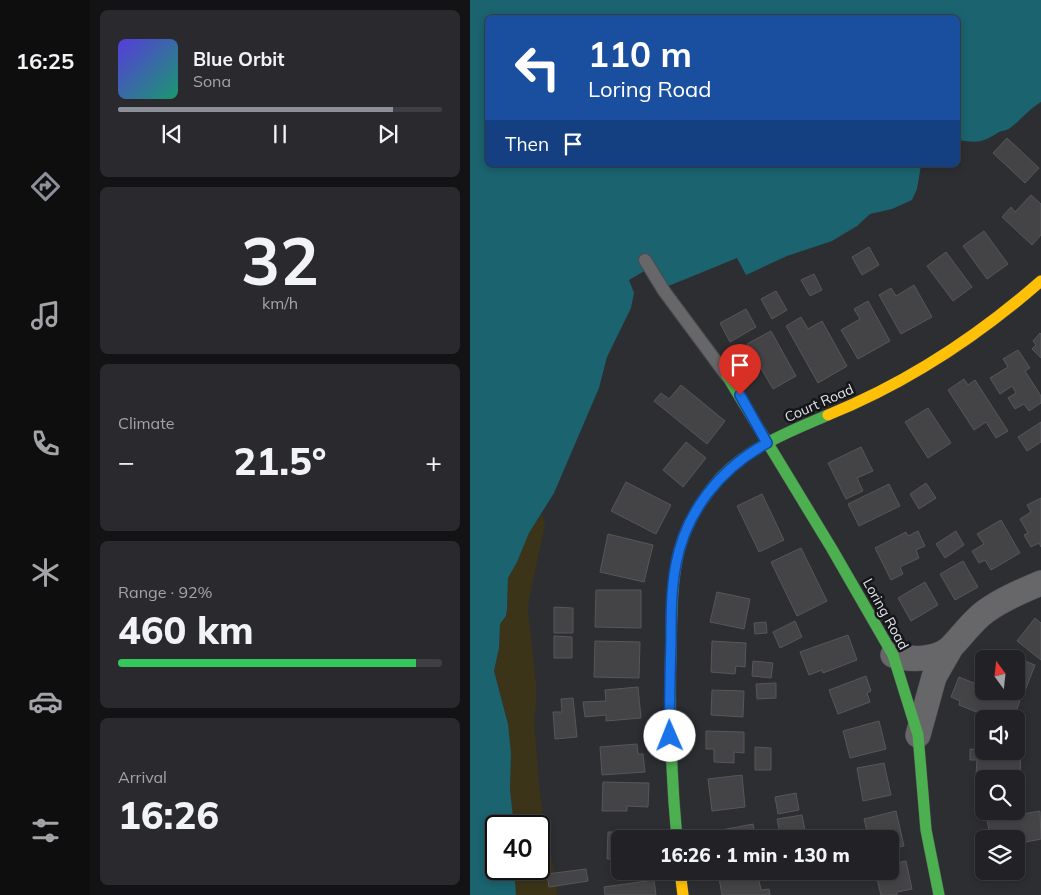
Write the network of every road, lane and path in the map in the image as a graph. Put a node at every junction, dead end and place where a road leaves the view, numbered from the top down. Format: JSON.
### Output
{"nodes":[{"id":1,"x":644,"y":260,"type":"dead end"},
{"id":2,"x":1041,"y":281,"type":"edge"},
{"id":3,"x":728,"y":376,"type":"joint"},
{"id":4,"x":767,"y":443,"type":"junction"},
{"id":5,"x":1041,"y":582,"type":"edge"},
{"id":6,"x":950,"y":648,"type":"junction"},
{"id":7,"x":892,"y":654,"type":"junction"},
{"id":8,"x":918,"y":735,"type":"junction"},
{"id":9,"x":676,"y":830,"type":"edge"},
{"id":10,"x":681,"y":880,"type":"edge"},
{"id":11,"x":683,"y":895,"type":"edge"},
{"id":12,"x":939,"y":895,"type":"edge"}],
"edges":[{"from":1,"to":3,"type":"lane"},
{"from":2,"to":4,"type":"street","name":"Court Road"},
{"from":3,"to":4,"type":"street","name":"Loring Road"},
{"from":4,"to":7,"type":"street","name":"Loring Road"},
{"from":4,"to":9,"type":"street","name":"Court Road"},
{"from":5,"to":6,"type":"street"},
{"from":6,"to":7,"type":"street"},
{"from":6,"to":8,"type":"street"},
{"from":7,"to":8,"type":"street","name":"Loring Road"},
{"from":8,"to":12,"type":"street","name":"Loring Road"},
{"from":10,"to":11,"type":"street"}]}
